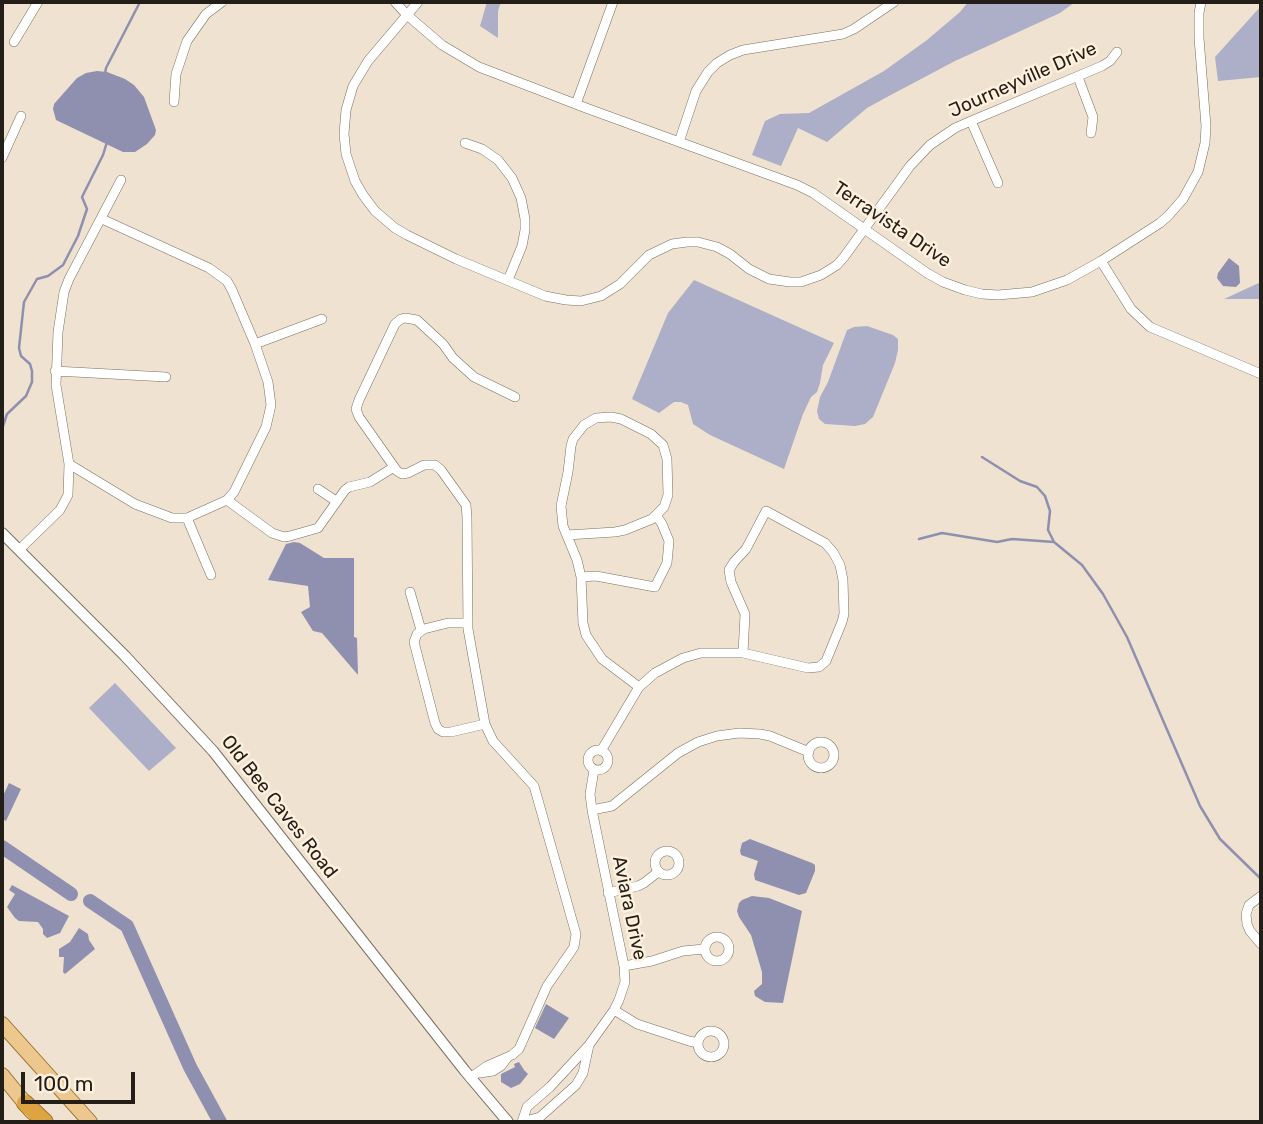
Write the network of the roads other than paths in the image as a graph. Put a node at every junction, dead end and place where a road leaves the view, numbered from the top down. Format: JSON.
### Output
{"nodes":[{"id":1,"x":38,"y":2,"type":"edge"},
{"id":2,"x":222,"y":2,"type":"edge"},
{"id":3,"x":395,"y":2,"type":"edge"},
{"id":4,"x":418,"y":2,"type":"edge"},
{"id":5,"x":613,"y":2,"type":"edge"},
{"id":6,"x":894,"y":2,"type":"edge"},
{"id":7,"x":1201,"y":2,"type":"edge"},
{"id":8,"x":407,"y":15,"type":"junction"},
{"id":9,"x":14,"y":42,"type":"dead end"},
{"id":10,"x":1117,"y":52,"type":"dead end"},
{"id":11,"x":1078,"y":77,"type":"junction"},
{"id":12,"x":174,"y":102,"type":"dead end"},
{"id":13,"x":576,"y":104,"type":"junction"},
{"id":14,"x":21,"y":116,"type":"dead end"},
{"id":15,"x":971,"y":121,"type":"junction"},
{"id":16,"x":1091,"y":133,"type":"dead end"},
{"id":17,"x":679,"y":142,"type":"junction"},
{"id":18,"x":465,"y":143,"type":"dead end"},
{"id":19,"x":2,"y":158,"type":"edge"},
{"id":20,"x":121,"y":180,"type":"dead end"},
{"id":21,"x":998,"y":183,"type":"dead end"},
{"id":22,"x":102,"y":219,"type":"junction"},
{"id":23,"x":864,"y":229,"type":"junction"},
{"id":24,"x":1101,"y":261,"type":"junction"},
{"id":25,"x":508,"y":280,"type":"junction"},
{"id":26,"x":322,"y":319,"type":"dead end"},
{"id":27,"x":255,"y":344,"type":"junction"},
{"id":28,"x":55,"y":371,"type":"junction"},
{"id":29,"x":1261,"y":374,"type":"edge"},
{"id":30,"x":166,"y":377,"type":"dead end"},
{"id":31,"x":516,"y":397,"type":"dead end"},
{"id":32,"x":68,"y":464,"type":"junction"},
{"id":33,"x":394,"y":467,"type":"junction"},
{"id":34,"x":318,"y":489,"type":"dead end"},
{"id":35,"x":228,"y":500,"type":"junction"},
{"id":36,"x":336,"y":501,"type":"junction"},
{"id":37,"x":656,"y":515,"type":"junction"},
{"id":38,"x":187,"y":518,"type":"junction"},
{"id":39,"x":2,"y":533,"type":"edge"},
{"id":40,"x":567,"y":535,"type":"junction"},
{"id":41,"x":20,"y":549,"type":"junction"},
{"id":42,"x":211,"y":575,"type":"dead end"},
{"id":43,"x":581,"y":577,"type":"junction"},
{"id":44,"x":410,"y":592,"type":"dead end"},
{"id":45,"x":468,"y":623,"type":"junction"},
{"id":46,"x":421,"y":630,"type":"junction"},
{"id":47,"x":743,"y":653,"type":"junction"},
{"id":48,"x":639,"y":687,"type":"junction"},
{"id":49,"x":485,"y":724,"type":"junction"},
{"id":50,"x":809,"y":752,"type":"dead end"},
{"id":51,"x":592,"y":810,"type":"junction"},
{"id":52,"x":658,"y":872,"type":"dead end"},
{"id":53,"x":608,"y":893,"type":"junction"},
{"id":54,"x":1261,"y":896,"type":"edge"},
{"id":55,"x":1261,"y":944,"type":"edge"},
{"id":56,"x":704,"y":949,"type":"dead end"},
{"id":57,"x":624,"y":967,"type":"junction"},
{"id":58,"x":614,"y":1010,"type":"junction"},
{"id":59,"x":2,"y":1024,"type":"edge"},
{"id":60,"x":698,"y":1043,"type":"dead end"},
{"id":61,"x":589,"y":1045,"type":"junction"},
{"id":62,"x":2,"y":1075,"type":"edge"},
{"id":63,"x":475,"y":1075,"type":"junction"},
{"id":64,"x":550,"y":1087,"type":"junction"},
{"id":65,"x":562,"y":1098,"type":"junction"},
{"id":66,"x":25,"y":1103,"type":"joint"},
{"id":67,"x":43,"y":1122,"type":"edge"},
{"id":68,"x":90,"y":1122,"type":"edge"},
{"id":69,"x":508,"y":1122,"type":"edge"}],
"edges":[{"from":1,"to":9,"type":"street"},
{"from":2,"to":12,"type":"street"},
{"from":3,"to":8,"type":"street","name":"Terravista Drive"},
{"from":4,"to":8,"type":"street","name":"Journeyville Drive"},
{"from":5,"to":13,"type":"street"},
{"from":6,"to":17,"type":"street"},
{"from":7,"to":24,"type":"street","name":"Terravista Drive"},
{"from":8,"to":13,"type":"street","name":"Terravista Drive"},
{"from":8,"to":25,"type":"street","name":"Journeyville Drive"},
{"from":10,"to":11,"type":"street","name":"Journeyville Drive"},
{"from":11,"to":15,"type":"street","name":"Journeyville Drive"},
{"from":11,"to":16,"type":"street"},
{"from":13,"to":17,"type":"street","name":"Terravista Drive"},
{"from":14,"to":19,"type":"street"},
{"from":15,"to":21,"type":"street"},
{"from":15,"to":23,"type":"street","name":"Journeyville Drive"},
{"from":17,"to":23,"type":"street","name":"Terravista Drive"},
{"from":18,"to":25,"type":"street"},
{"from":20,"to":22,"type":"street"},
{"from":22,"to":27,"type":"street"},
{"from":22,"to":28,"type":"street"},
{"from":23,"to":24,"type":"street","name":"Terravista Drive"},
{"from":23,"to":25,"type":"street","name":"Journeyville Drive"},
{"from":24,"to":29,"type":"street"},
{"from":26,"to":27,"type":"street"},
{"from":27,"to":35,"type":"street"},
{"from":28,"to":30,"type":"street"},
{"from":28,"to":32,"type":"street"},
{"from":31,"to":33,"type":"street"},
{"from":32,"to":38,"type":"street"},
{"from":32,"to":41,"type":"street"},
{"from":33,"to":36,"type":"street"},
{"from":33,"to":45,"type":"street"},
{"from":34,"to":36,"type":"street"},
{"from":35,"to":36,"type":"street"},
{"from":35,"to":38,"type":"street"},
{"from":37,"to":40,"type":"street"},
{"from":37,"to":40,"type":"street"},
{"from":37,"to":43,"type":"street"},
{"from":38,"to":42,"type":"street"},
{"from":39,"to":41,"type":"street","name":"Old Bee Caves Road"},
{"from":40,"to":43,"type":"street"},
{"from":41,"to":63,"type":"street","name":"Old Bee Caves Road"},
{"from":43,"to":48,"type":"street"},
{"from":44,"to":46,"type":"street"},
{"from":45,"to":46,"type":"street"},
{"from":45,"to":49,"type":"street"},
{"from":46,"to":49,"type":"street"},
{"from":47,"to":47,"type":"street","name":"Aviara Drive"},
{"from":47,"to":48,"type":"street","name":"Aviara Drive"},
{"from":48,"to":51,"type":"street","name":"Aviara Drive"},
{"from":49,"to":63,"type":"street"},
{"from":50,"to":51,"type":"street"},
{"from":51,"to":53,"type":"street","name":"Aviara Drive"},
{"from":52,"to":53,"type":"street"},
{"from":53,"to":57,"type":"street","name":"Aviara Drive"},
{"from":54,"to":55,"type":"street"},
{"from":56,"to":57,"type":"street"},
{"from":57,"to":58,"type":"street","name":"Aviara Drive"},
{"from":58,"to":60,"type":"street"},
{"from":58,"to":61,"type":"street","name":"Aviara Drive"},
{"from":59,"to":68,"type":"main road"},
{"from":61,"to":64,"type":"street","name":"Aviara Drive"},
{"from":61,"to":65,"type":"street","name":"Aviara Drive"},
{"from":62,"to":66,"type":"main road"},
{"from":63,"to":69,"type":"street","name":"Old Bee Caves Road"},
{"from":64,"to":65,"type":"street"},
{"from":64,"to":65,"type":"street","name":"Aviara Drive"},
{"from":66,"to":67,"type":"highway"}]}
